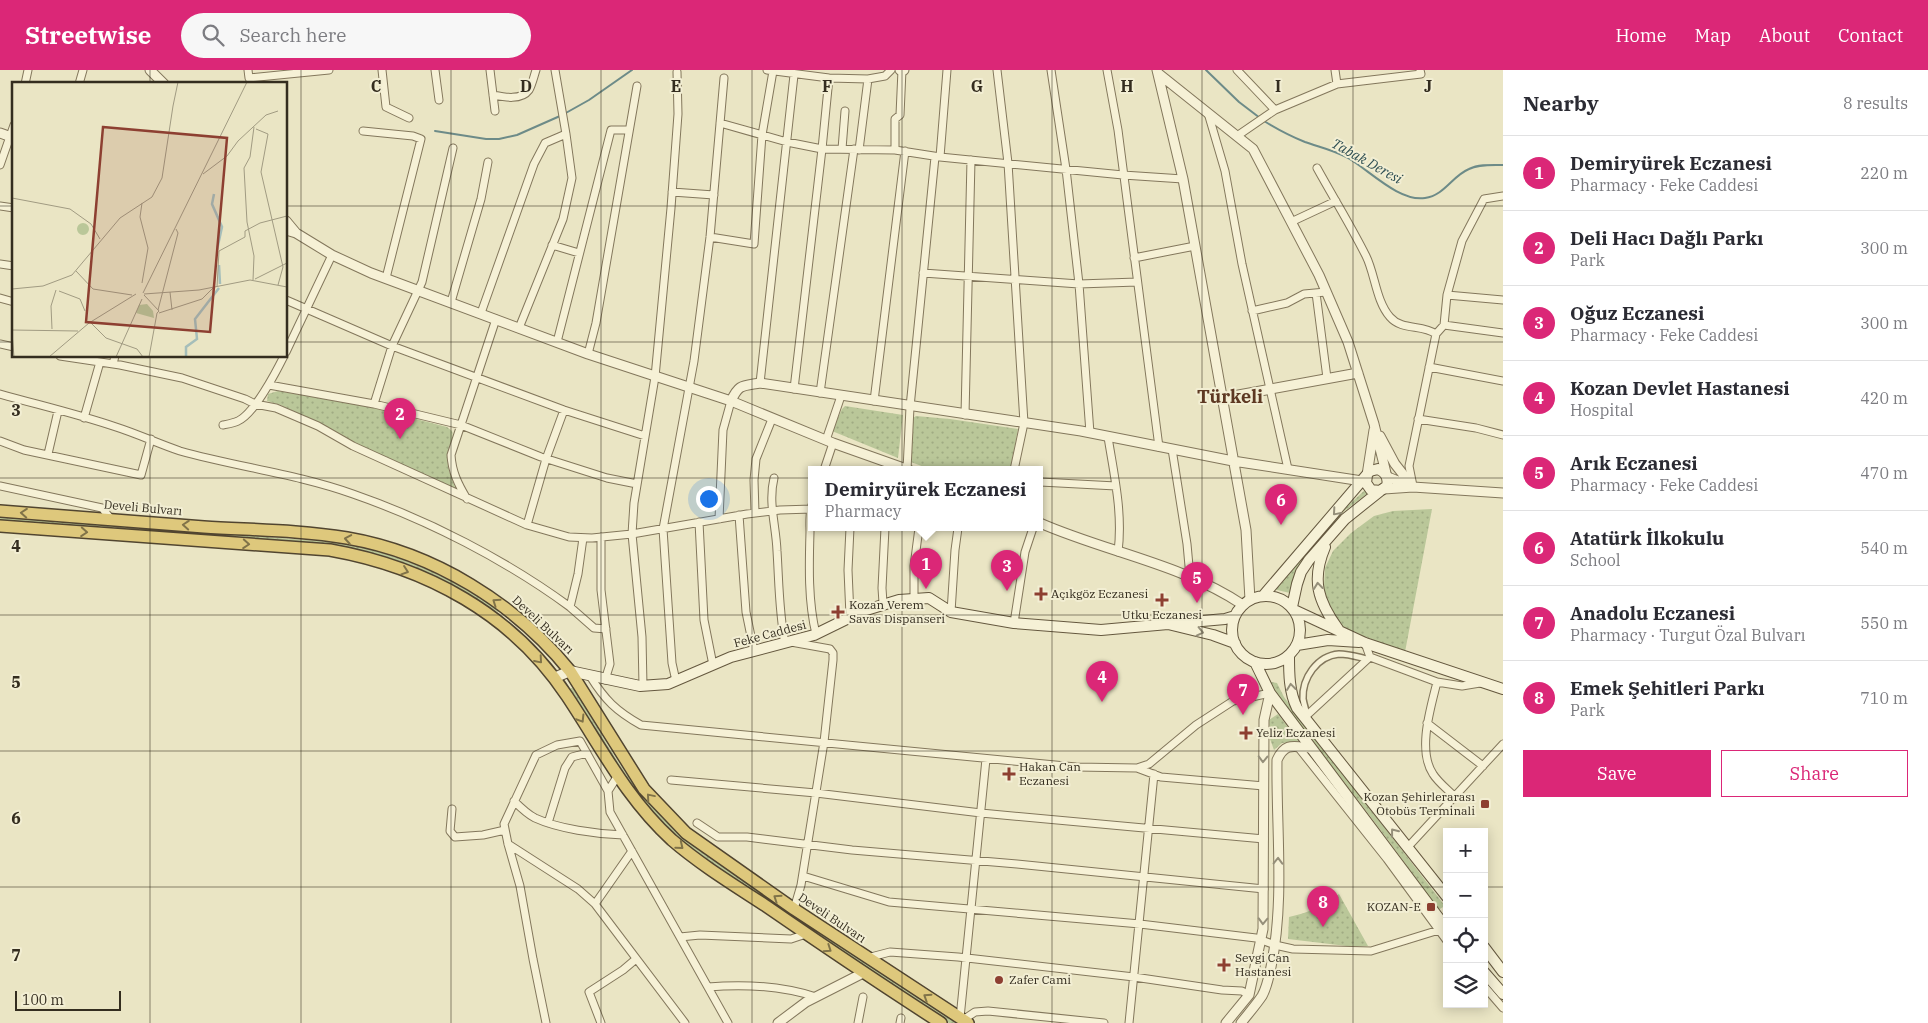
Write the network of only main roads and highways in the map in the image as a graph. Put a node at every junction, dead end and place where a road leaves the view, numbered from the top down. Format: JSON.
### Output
{"nodes":[{"id":1,"x":1365,"y":478,"type":"junction"},
{"id":2,"x":1382,"y":490,"type":"junction"},
{"id":3,"x":0,"y":511,"type":"edge"},
{"id":4,"x":0,"y":526,"type":"edge"},
{"id":5,"x":1328,"y":538,"type":"junction"},
{"id":6,"x":1264,"y":596,"type":"junction"},
{"id":7,"x":1293,"y":609,"type":"junction"},
{"id":8,"x":1235,"y":616,"type":"junction"},
{"id":9,"x":1168,"y":624,"type":"junction"},
{"id":10,"x":1338,"y":629,"type":"junction"},
{"id":11,"x":1235,"y":643,"type":"junction"},
{"id":12,"x":1365,"y":643,"type":"junction"},
{"id":13,"x":1297,"y":645,"type":"junction"},
{"id":14,"x":1289,"y":655,"type":"junction"},
{"id":15,"x":1255,"y":662,"type":"junction"},
{"id":16,"x":570,"y":671,"type":"junction"},
{"id":17,"x":554,"y":678,"type":"junction"},
{"id":18,"x":1503,"y":689,"type":"edge"},
{"id":19,"x":1443,"y":892,"type":"edge"},
{"id":20,"x":1443,"y":925,"type":"edge"},
{"id":21,"x":1488,"y":952,"type":"edge"},
{"id":22,"x":1503,"y":972,"type":"edge"},
{"id":23,"x":1488,"y":977,"type":"edge"},
{"id":24,"x":1503,"y":994,"type":"edge"},
{"id":25,"x":964,"y":1020,"type":"edge"},
{"id":26,"x":941,"y":1023,"type":"edge"}],
"edges":[{"from":1,"to":2,"type":"main road"},
{"from":1,"to":2,"type":"main road"},
{"from":1,"to":6,"type":"main road","one_way":true},
{"from":2,"to":5,"type":"main road"},
{"from":16,"to":3,"type":"highway","name":"Develi Bulvarı","one_way":true},
{"from":4,"to":17,"type":"highway","name":"Develi Bulvarı","one_way":true},
{"from":5,"to":7,"type":"main road"},
{"from":10,"to":5,"type":"main road","one_way":true},
{"from":6,"to":7,"type":"main road"},
{"from":6,"to":8,"type":"main road"},
{"from":7,"to":10,"type":"main road"},
{"from":7,"to":13,"type":"main road"},
{"from":8,"to":9,"type":"main road","name":"Feke Caddesi"},
{"from":8,"to":11,"type":"main road"},
{"from":9,"to":11,"type":"main road","one_way":true},
{"from":9,"to":16,"type":"main road","name":"Feke Caddesi"},
{"from":10,"to":12,"type":"main road"},
{"from":11,"to":15,"type":"main road"},
{"from":12,"to":13,"type":"main road"},
{"from":12,"to":18,"type":"main road"},
{"from":13,"to":14,"type":"main road"},
{"from":14,"to":15,"type":"main road"},
{"from":19,"to":14,"type":"main road","one_way":true},
{"from":15,"to":20,"type":"main road"},
{"from":16,"to":17,"type":"main road"},
{"from":25,"to":16,"type":"highway","name":"Develi Bulvarı","one_way":true},
{"from":17,"to":26,"type":"highway","name":"Develi Bulvarı","one_way":true},
{"from":21,"to":22,"type":"main road"},
{"from":23,"to":24,"type":"main road"}]}
